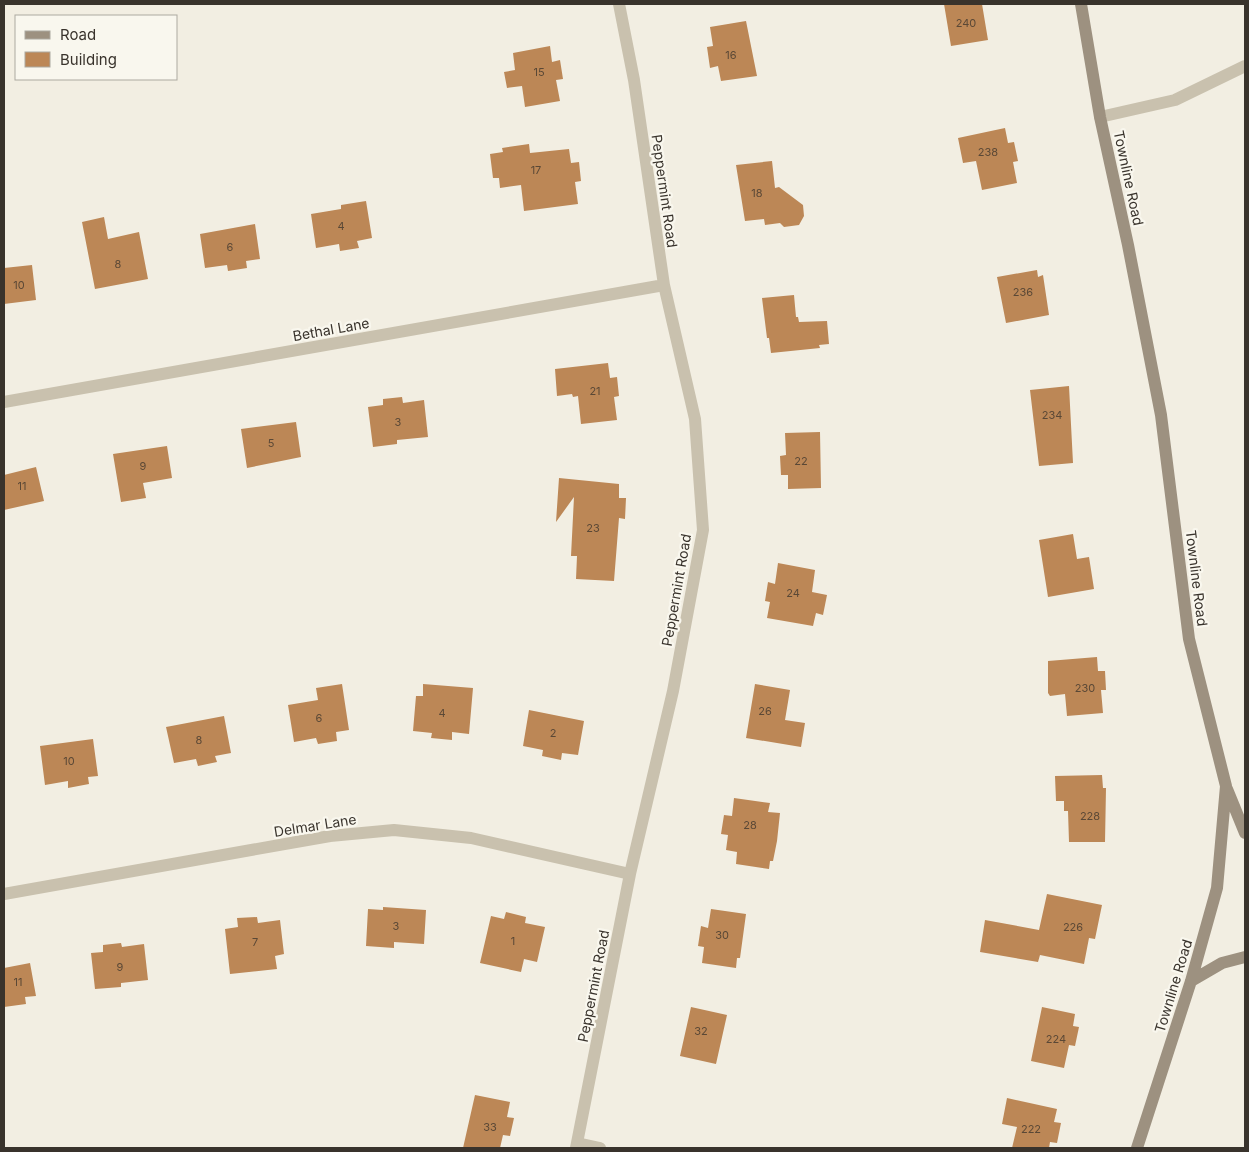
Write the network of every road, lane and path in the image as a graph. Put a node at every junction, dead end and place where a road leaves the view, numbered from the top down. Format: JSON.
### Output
{"nodes":[{"id":1,"x":619,"y":4,"type":"edge"},
{"id":2,"x":1080,"y":4,"type":"edge"},
{"id":3,"x":1245,"y":66,"type":"edge"},
{"id":4,"x":1100,"y":117,"type":"junction"},
{"id":5,"x":664,"y":286,"type":"junction"},
{"id":6,"x":4,"y":402,"type":"edge"},
{"id":7,"x":1226,"y":786,"type":"junction"},
{"id":8,"x":1245,"y":833,"type":"edge"},
{"id":9,"x":630,"y":874,"type":"junction"},
{"id":10,"x":4,"y":894,"type":"edge"},
{"id":11,"x":1245,"y":957,"type":"edge"},
{"id":12,"x":1191,"y":981,"type":"junction"},
{"id":13,"x":577,"y":1146,"type":"edge"},
{"id":14,"x":600,"y":1148,"type":"edge"},
{"id":15,"x":1137,"y":1148,"type":"edge"}],
"edges":[{"from":1,"to":5,"type":"street","name":"Peppermint Road"},
{"from":2,"to":4,"type":"main road","name":"Townline Road"},
{"from":3,"to":4,"type":"street"},
{"from":4,"to":7,"type":"main road","name":"Townline Road"},
{"from":5,"to":6,"type":"street","name":"Bethal Lane"},
{"from":5,"to":9,"type":"street","name":"Peppermint Road"},
{"from":7,"to":8,"type":"main road"},
{"from":7,"to":12,"type":"main road","name":"Townline Road"},
{"from":9,"to":10,"type":"street","name":"Delmar Lane"},
{"from":9,"to":13,"type":"street","name":"Peppermint Road"},
{"from":11,"to":12,"type":"main road"},
{"from":12,"to":15,"type":"main road","name":"Townline Road"},
{"from":13,"to":14,"type":"street"}]}
